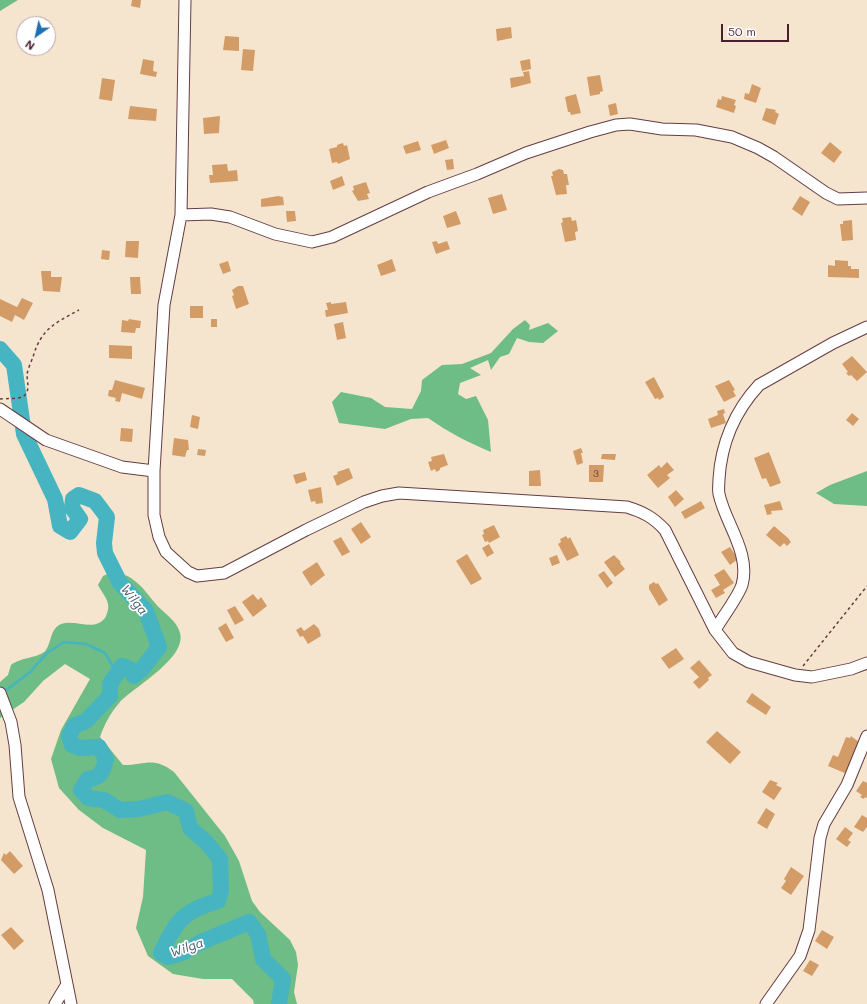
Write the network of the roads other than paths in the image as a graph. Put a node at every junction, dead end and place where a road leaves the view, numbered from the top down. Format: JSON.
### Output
{"nodes":[{"id":1,"x":185,"y":0,"type":"edge"},
{"id":2,"x":867,"y":198,"type":"edge"},
{"id":3,"x":181,"y":215,"type":"junction"},
{"id":4,"x":867,"y":327,"type":"edge"},
{"id":5,"x":0,"y":409,"type":"edge"},
{"id":6,"x":154,"y":470,"type":"junction"},
{"id":7,"x":715,"y":630,"type":"junction"},
{"id":8,"x":867,"y":663,"type":"edge"},
{"id":9,"x":0,"y":693,"type":"edge"},
{"id":10,"x":867,"y":736,"type":"edge"},
{"id":11,"x":67,"y":984,"type":"junction"},
{"id":12,"x":55,"y":1004,"type":"edge"},
{"id":13,"x":71,"y":1004,"type":"edge"},
{"id":14,"x":766,"y":1004,"type":"edge"}],
"edges":[{"from":1,"to":3,"type":"street"},
{"from":2,"to":3,"type":"street"},
{"from":3,"to":6,"type":"street"},
{"from":4,"to":7,"type":"street"},
{"from":5,"to":6,"type":"street"},
{"from":6,"to":7,"type":"street"},
{"from":7,"to":8,"type":"street"},
{"from":9,"to":11,"type":"street"},
{"from":10,"to":14,"type":"street"},
{"from":11,"to":12,"type":"street"},
{"from":11,"to":13,"type":"street"}]}
